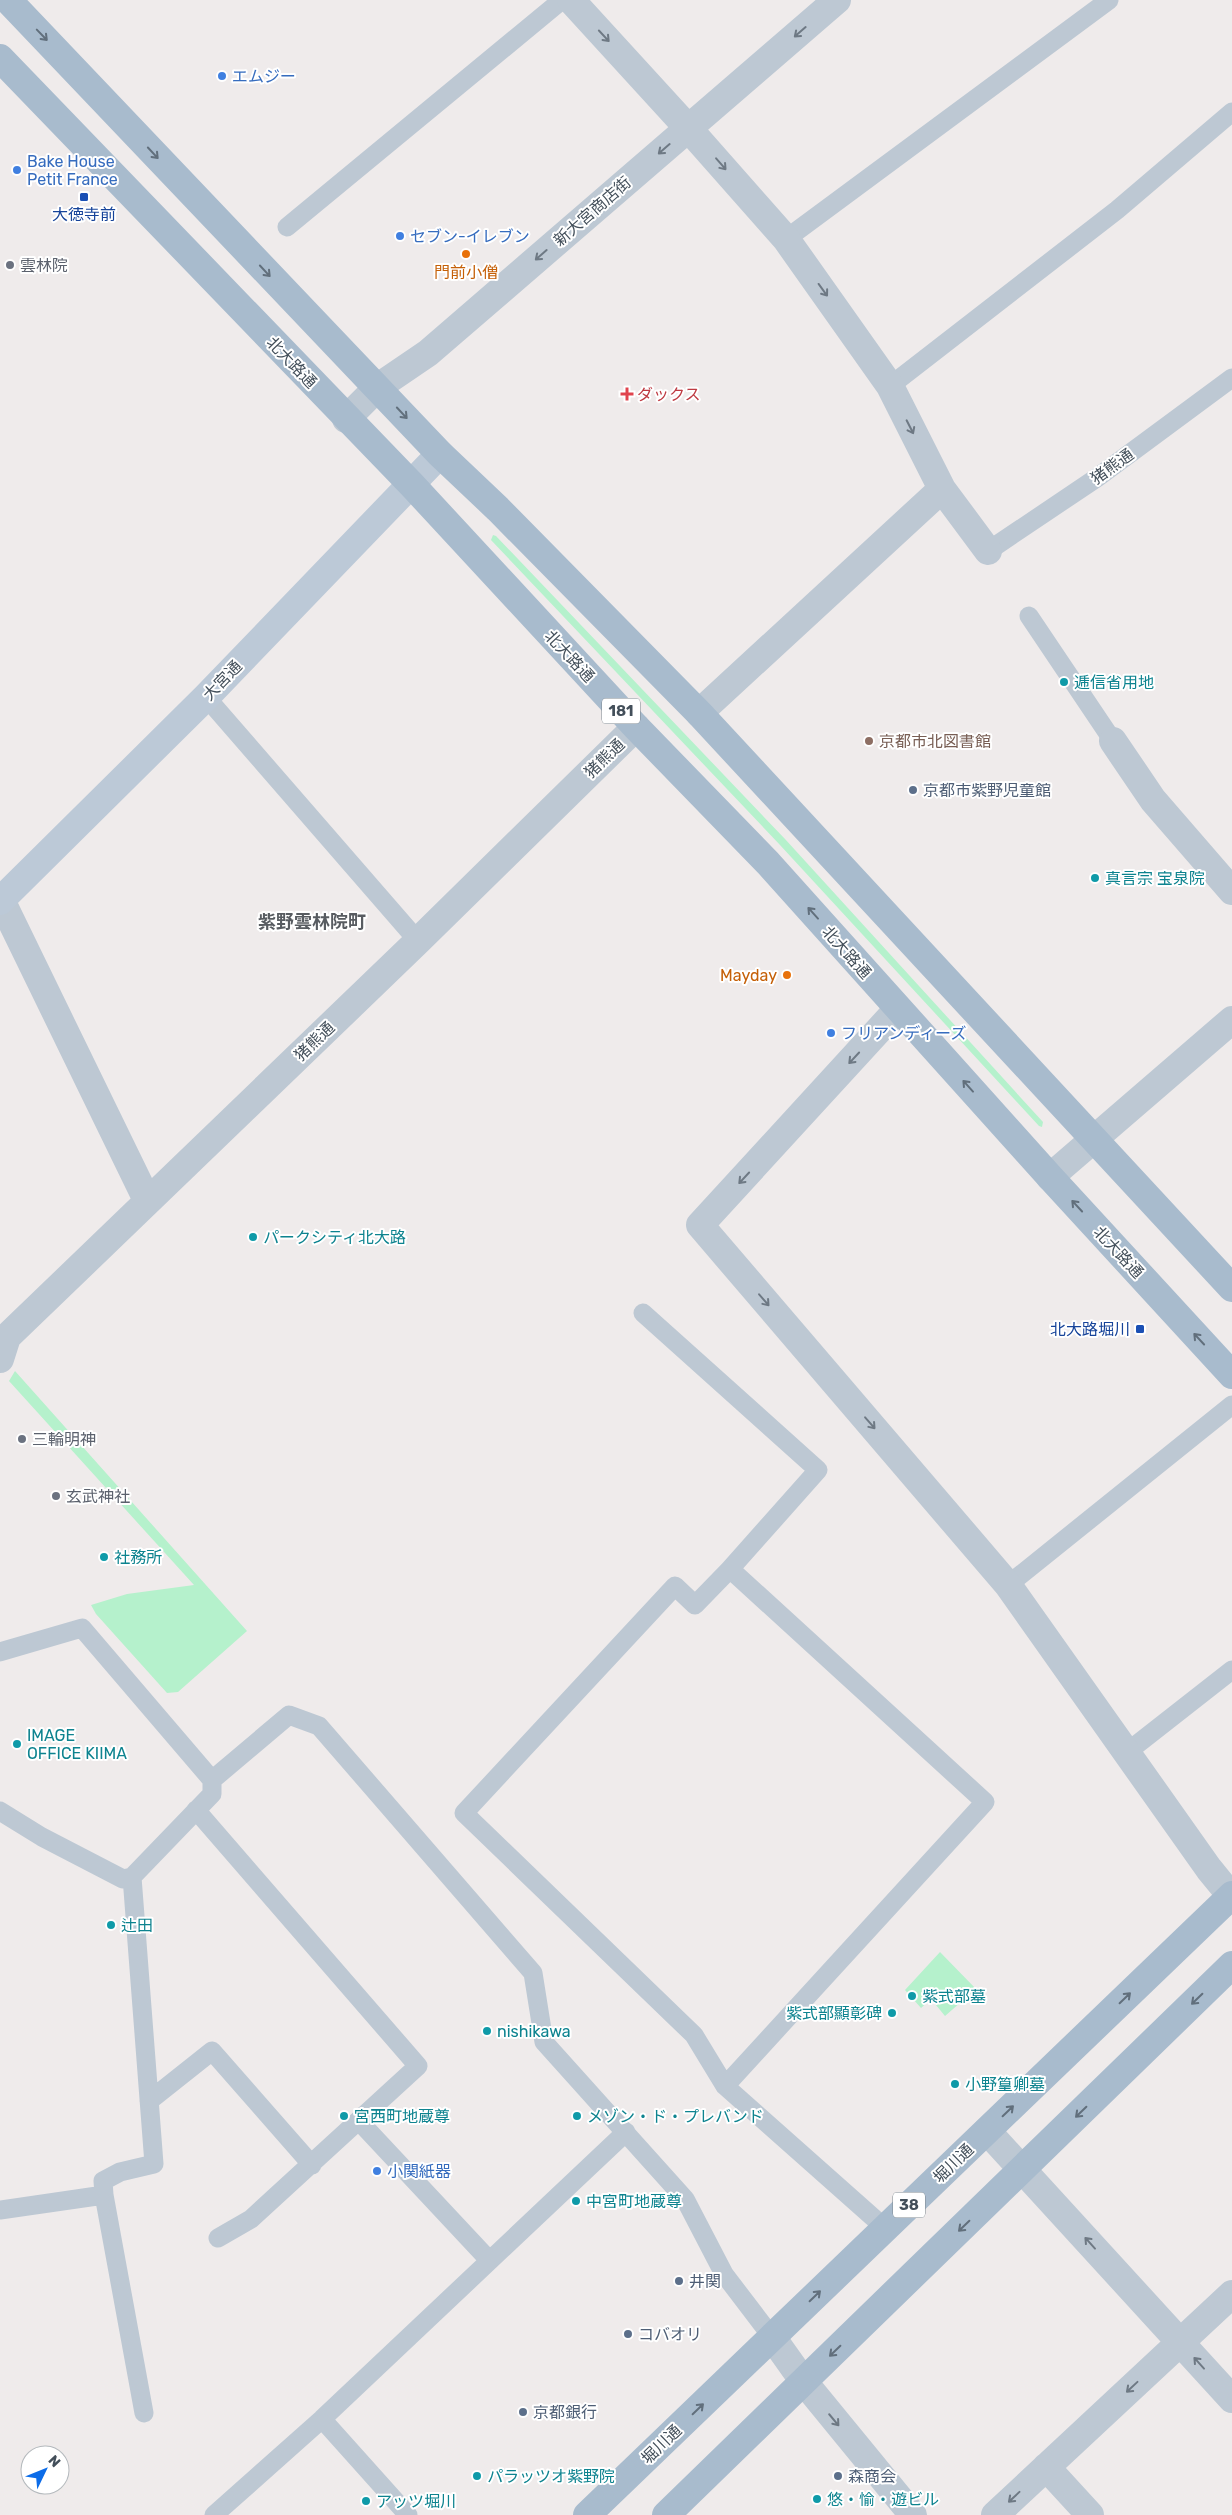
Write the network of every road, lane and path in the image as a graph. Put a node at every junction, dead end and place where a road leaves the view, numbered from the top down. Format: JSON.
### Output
{"nodes":[{"id":1,"x":8,"y":0,"type":"edge"},
{"id":2,"x":562,"y":0,"type":"edge"},
{"id":3,"x":571,"y":0,"type":"edge"},
{"id":4,"x":837,"y":0,"type":"edge"},
{"id":5,"x":1109,"y":0,"type":"edge"},
{"id":6,"x":0,"y":58,"type":"edge"},
{"id":7,"x":1232,"y":112,"type":"edge"},
{"id":8,"x":688,"y":128,"type":"junction"},
{"id":9,"x":287,"y":227,"type":"dead end"},
{"id":10,"x":786,"y":239,"type":"junction"},
{"id":11,"x":1232,"y":378,"type":"edge"},
{"id":12,"x":890,"y":386,"type":"junction"},
{"id":13,"x":378,"y":387,"type":"junction"},
{"id":14,"x":346,"y":419,"type":"junction"},
{"id":15,"x":440,"y":454,"type":"junction"},
{"id":16,"x":412,"y":485,"type":"junction"},
{"id":17,"x":942,"y":489,"type":"junction"},
{"id":18,"x":988,"y":551,"type":"joint"},
{"id":19,"x":1029,"y":616,"type":"dead end"},
{"id":20,"x":206,"y":697,"type":"junction"},
{"id":21,"x":699,"y":713,"type":"junction"},
{"id":22,"x":636,"y":727,"type":"junction"},
{"id":23,"x":1113,"y":741,"type":"joint"},
{"id":24,"x":1232,"y":891,"type":"edge"},
{"id":25,"x":0,"y":900,"type":"edge"},
{"id":26,"x":418,"y":941,"type":"junction"},
{"id":27,"x":898,"y":1009,"type":"junction"},
{"id":28,"x":1232,"y":1020,"type":"edge"},
{"id":29,"x":1094,"y":1138,"type":"junction"},
{"id":30,"x":1050,"y":1177,"type":"junction"},
{"id":31,"x":147,"y":1200,"type":"junction"},
{"id":32,"x":1232,"y":1288,"type":"edge"},
{"id":33,"x":643,"y":1313,"type":"dead end"},
{"id":34,"x":0,"y":1359,"type":"edge"},
{"id":35,"x":1232,"y":1375,"type":"edge"},
{"id":36,"x":1232,"y":1405,"type":"edge"},
{"id":37,"x":730,"y":1569,"type":"junction"},
{"id":38,"x":1008,"y":1585,"type":"junction"},
{"id":39,"x":0,"y":1652,"type":"edge"},
{"id":40,"x":1232,"y":1670,"type":"edge"},
{"id":41,"x":1126,"y":1753,"type":"junction"},
{"id":42,"x":212,"y":1780,"type":"junction"},
{"id":43,"x":196,"y":1810,"type":"junction"},
{"id":44,"x":0,"y":1811,"type":"edge"},
{"id":45,"x":132,"y":1877,"type":"junction"},
{"id":46,"x":1232,"y":1896,"type":"edge"},
{"id":47,"x":1232,"y":1965,"type":"edge"},
{"id":48,"x":725,"y":2086,"type":"junction"},
{"id":49,"x":149,"y":2101,"type":"junction"},
{"id":50,"x":359,"y":2121,"type":"junction"},
{"id":51,"x":987,"y":2131,"type":"junction"},
{"id":52,"x":626,"y":2132,"type":"junction"},
{"id":53,"x":312,"y":2165,"type":"junction"},
{"id":54,"x":1022,"y":2170,"type":"junction"},
{"id":55,"x":104,"y":2195,"type":"junction"},
{"id":56,"x":0,"y":2210,"type":"edge"},
{"id":57,"x":885,"y":2228,"type":"junction"},
{"id":58,"x":218,"y":2238,"type":"dead end"},
{"id":59,"x":490,"y":2260,"type":"junction"},
{"id":60,"x":1232,"y":2294,"type":"edge"},
{"id":61,"x":772,"y":2337,"type":"junction"},
{"id":62,"x":1180,"y":2342,"type":"junction"},
{"id":63,"x":804,"y":2382,"type":"junction"},
{"id":64,"x":1232,"y":2399,"type":"edge"},
{"id":65,"x":144,"y":2413,"type":"dead end"},
{"id":66,"x":322,"y":2419,"type":"junction"},
{"id":67,"x":1046,"y":2467,"type":"junction"},
{"id":68,"x":214,"y":2515,"type":"edge"},
{"id":69,"x":408,"y":2515,"type":"edge"},
{"id":70,"x":587,"y":2515,"type":"edge"},
{"id":71,"x":666,"y":2515,"type":"edge"},
{"id":72,"x":913,"y":2515,"type":"edge"},
{"id":73,"x":995,"y":2515,"type":"edge"},
{"id":74,"x":1090,"y":2515,"type":"edge"}],
"edges":[{"from":1,"to":13,"type":"main road","one_way":true},
{"from":2,"to":9,"type":"lane"},
{"from":3,"to":8,"type":"street","one_way":true},
{"from":4,"to":8,"type":"street","name":"新大宮商店街","one_way":true},
{"from":5,"to":10,"type":"lane"},
{"from":6,"to":14,"type":"main road","name":"北大路通","number":"181"},
{"from":7,"to":12,"type":"lane"},
{"from":8,"to":10,"type":"street","one_way":true},
{"from":8,"to":13,"type":"street","name":"新大宮商店街","one_way":true},
{"from":10,"to":12,"type":"street","one_way":true},
{"from":11,"to":18,"type":"lane","name":"猪熊通"},
{"from":12,"to":17,"type":"street","one_way":true},
{"from":13,"to":14,"type":"street","name":"新大宮商店街"},
{"from":13,"to":15,"type":"main road","one_way":true},
{"from":14,"to":16,"type":"main road","name":"北大路通","number":"181"},
{"from":15,"to":16,"type":"street","name":"大宮通"},
{"from":15,"to":21,"type":"main road"},
{"from":16,"to":20,"type":"street","name":"大宮通"},
{"from":16,"to":22,"type":"main road","name":"北大路通","number":"181"},
{"from":17,"to":18,"type":"street"},
{"from":17,"to":21,"type":"street"},
{"from":19,"to":23,"type":"lane"},
{"from":20,"to":25,"type":"street","name":"大宮通"},
{"from":20,"to":26,"type":"lane"},
{"from":21,"to":29,"type":"main road"},
{"from":22,"to":26,"type":"street","name":"猪熊通"},
{"from":27,"to":22,"type":"main road","name":"北大路通","number":"181","one_way":true},
{"from":23,"to":24,"type":"street"},
{"from":25,"to":31,"type":"street"},
{"from":26,"to":31,"type":"street","name":"猪熊通"},
{"from":30,"to":27,"type":"main road","name":"北大路通","number":"181","one_way":true},
{"from":27,"to":38,"type":"street","one_way":true},
{"from":28,"to":29,"type":"street"},
{"from":29,"to":30,"type":"street"},
{"from":29,"to":32,"type":"main road"},
{"from":35,"to":30,"type":"main road","name":"北大路通","number":"181","one_way":true},
{"from":31,"to":34,"type":"street","name":"猪熊通"},
{"from":33,"to":37,"type":"lane"},
{"from":36,"to":38,"type":"lane"},
{"from":37,"to":48,"type":"lane"},
{"from":37,"to":48,"type":"lane"},
{"from":38,"to":41,"type":"street"},
{"from":39,"to":42,"type":"lane"},
{"from":40,"to":41,"type":"lane"},
{"from":41,"to":46,"type":"street"},
{"from":42,"to":43,"type":"lane"},
{"from":42,"to":52,"type":"lane"},
{"from":43,"to":45,"type":"lane"},
{"from":43,"to":50,"type":"lane"},
{"from":44,"to":45,"type":"lane"},
{"from":45,"to":49,"type":"lane"},
{"from":51,"to":46,"type":"main road","name":"堀川通","number":"38","one_way":true},
{"from":47,"to":54,"type":"main road","one_way":true},
{"from":48,"to":57,"type":"lane"},
{"from":49,"to":53,"type":"lane"},
{"from":49,"to":55,"type":"lane"},
{"from":50,"to":53,"type":"lane"},
{"from":50,"to":59,"type":"lane"},
{"from":51,"to":54,"type":"street"},
{"from":51,"to":57,"type":"main road","name":"堀川通","number":"38"},
{"from":52,"to":59,"type":"lane"},
{"from":52,"to":61,"type":"lane"},
{"from":53,"to":58,"type":"lane"},
{"from":62,"to":54,"type":"street","one_way":true},
{"from":54,"to":63,"type":"main road","one_way":true},
{"from":55,"to":56,"type":"lane"},
{"from":55,"to":65,"type":"lane"},
{"from":61,"to":57,"type":"main road","name":"堀川通","number":"38","one_way":true},
{"from":59,"to":66,"type":"lane"},
{"from":60,"to":62,"type":"street"},
{"from":61,"to":63,"type":"street"},
{"from":70,"to":61,"type":"main road","name":"堀川通","number":"38","one_way":true},
{"from":64,"to":62,"type":"street","one_way":true},
{"from":62,"to":67,"type":"street","one_way":true},
{"from":63,"to":71,"type":"main road"},
{"from":63,"to":72,"type":"street","one_way":true},
{"from":66,"to":68,"type":"lane"},
{"from":66,"to":69,"type":"lane"},
{"from":67,"to":73,"type":"street","one_way":true},
{"from":67,"to":74,"type":"street"}]}
